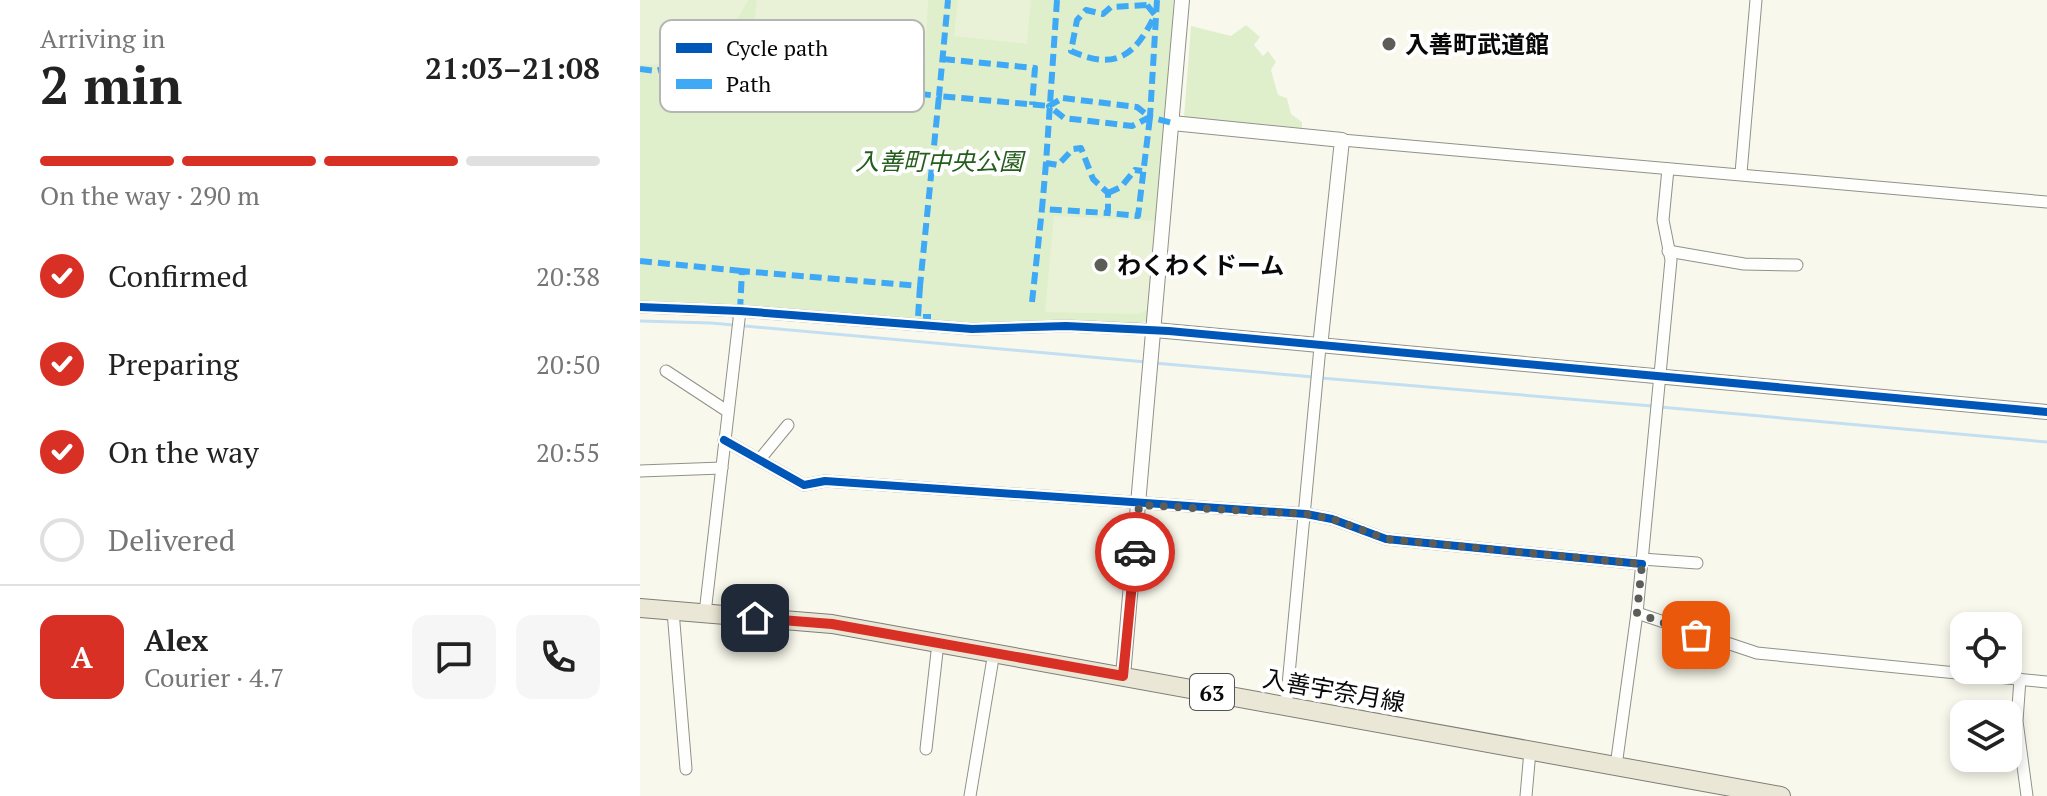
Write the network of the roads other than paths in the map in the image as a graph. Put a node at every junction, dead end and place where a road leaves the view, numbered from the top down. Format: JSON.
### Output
{"nodes":[{"id":1,"x":1182,"y":0,"type":"edge"},
{"id":2,"x":1756,"y":0,"type":"edge"},
{"id":3,"x":1172,"y":123,"type":"junction"},
{"id":4,"x":1342,"y":140,"type":"junction"},
{"id":5,"x":1668,"y":169,"type":"junction"},
{"id":6,"x":1741,"y":173,"type":"junction"},
{"id":7,"x":2047,"y":202,"type":"edge"},
{"id":8,"x":1668,"y":251,"type":"junction"},
{"id":9,"x":1797,"y":265,"type":"dead end"},
{"id":10,"x":640,"y":307,"type":"edge"},
{"id":11,"x":740,"y":311,"type":"junction"},
{"id":12,"x":1155,"y":330,"type":"junction"},
{"id":13,"x":1320,"y":347,"type":"junction"},
{"id":14,"x":666,"y":371,"type":"dead end"},
{"id":15,"x":1660,"y":377,"type":"junction"},
{"id":16,"x":727,"y":411,"type":"junction"},
{"id":17,"x":2047,"y":412,"type":"edge"},
{"id":18,"x":788,"y":425,"type":"dead end"},
{"id":19,"x":724,"y":440,"type":"junction"},
{"id":20,"x":760,"y":459,"type":"junction"},
{"id":21,"x":722,"y":468,"type":"junction"},
{"id":22,"x":640,"y":471,"type":"edge"},
{"id":23,"x":1139,"y":505,"type":"junction"},
{"id":24,"x":1306,"y":514,"type":"junction"},
{"id":25,"x":1642,"y":562,"type":"junction"},
{"id":26,"x":1697,"y":563,"type":"dead end"},
{"id":27,"x":640,"y":608,"type":"edge"},
{"id":28,"x":673,"y":611,"type":"junction"},
{"id":29,"x":705,"y":613,"type":"junction"},
{"id":30,"x":1637,"y":613,"type":"junction"},
{"id":31,"x":938,"y":643,"type":"junction"},
{"id":32,"x":994,"y":652,"type":"junction"},
{"id":33,"x":1950,"y":672,"type":"edge"},
{"id":34,"x":1123,"y":676,"type":"junction"},
{"id":35,"x":2022,"y":679,"type":"edge"},
{"id":36,"x":2047,"y":682,"type":"edge"},
{"id":37,"x":2020,"y":684,"type":"edge"},
{"id":38,"x":1286,"y":706,"type":"junction"},
{"id":39,"x":926,"y":749,"type":"dead end"},
{"id":40,"x":1530,"y":751,"type":"junction"},
{"id":41,"x":1616,"y":766,"type":"junction"},
{"id":42,"x":686,"y":769,"type":"dead end"},
{"id":43,"x":1717,"y":790,"type":"edge"},
{"id":44,"x":970,"y":796,"type":"edge"},
{"id":45,"x":1526,"y":796,"type":"edge"},
{"id":46,"x":1781,"y":796,"type":"edge"},
{"id":47,"x":2027,"y":796,"type":"edge"}],
"edges":[{"from":1,"to":3,"type":"street"},
{"from":2,"to":6,"type":"street"},
{"from":3,"to":4,"type":"street"},
{"from":3,"to":12,"type":"street"},
{"from":4,"to":5,"type":"street"},
{"from":4,"to":13,"type":"street"},
{"from":5,"to":6,"type":"street"},
{"from":5,"to":8,"type":"street"},
{"from":6,"to":7,"type":"street"},
{"from":8,"to":9,"type":"street"},
{"from":8,"to":15,"type":"street"},
{"from":10,"to":11,"type":"street"},
{"from":11,"to":12,"type":"street"},
{"from":11,"to":16,"type":"street"},
{"from":12,"to":13,"type":"street"},
{"from":12,"to":23,"type":"street"},
{"from":13,"to":15,"type":"street"},
{"from":13,"to":24,"type":"street"},
{"from":14,"to":16,"type":"street"},
{"from":15,"to":17,"type":"street"},
{"from":15,"to":25,"type":"street"},
{"from":16,"to":19,"type":"street"},
{"from":18,"to":20,"type":"street"},
{"from":19,"to":20,"type":"street"},
{"from":19,"to":21,"type":"street"},
{"from":20,"to":23,"type":"street"},
{"from":21,"to":22,"type":"street"},
{"from":21,"to":29,"type":"street"},
{"from":23,"to":24,"type":"street"},
{"from":23,"to":34,"type":"street"},
{"from":24,"to":25,"type":"street"},
{"from":24,"to":38,"type":"street"},
{"from":25,"to":26,"type":"street"},
{"from":25,"to":30,"type":"street"},
{"from":27,"to":28,"type":"main road","name":"入善宇奈月線","number":"63"},
{"from":28,"to":29,"type":"main road","name":"入善宇奈月線","number":"63"},
{"from":28,"to":42,"type":"street"},
{"from":29,"to":31,"type":"main road","name":"入善宇奈月線","number":"63"},
{"from":30,"to":33,"type":"street"},
{"from":30,"to":41,"type":"street"},
{"from":31,"to":32,"type":"main road","name":"入善宇奈月線","number":"63"},
{"from":31,"to":39,"type":"street"},
{"from":32,"to":34,"type":"main road","name":"入善宇奈月線","number":"63"},
{"from":32,"to":44,"type":"street"},
{"from":34,"to":38,"type":"main road","name":"入善宇奈月線","number":"63"},
{"from":35,"to":36,"type":"street"},
{"from":37,"to":47,"type":"street"},
{"from":38,"to":40,"type":"main road","name":"入善宇奈月線","number":"63"},
{"from":40,"to":41,"type":"main road","name":"入善宇奈月線","number":"63"},
{"from":40,"to":45,"type":"street"},
{"from":41,"to":43,"type":"main road","name":"入善宇奈月線","number":"63"},
{"from":43,"to":46,"type":"main road","name":"入善宇奈月線","number":"63"}]}
